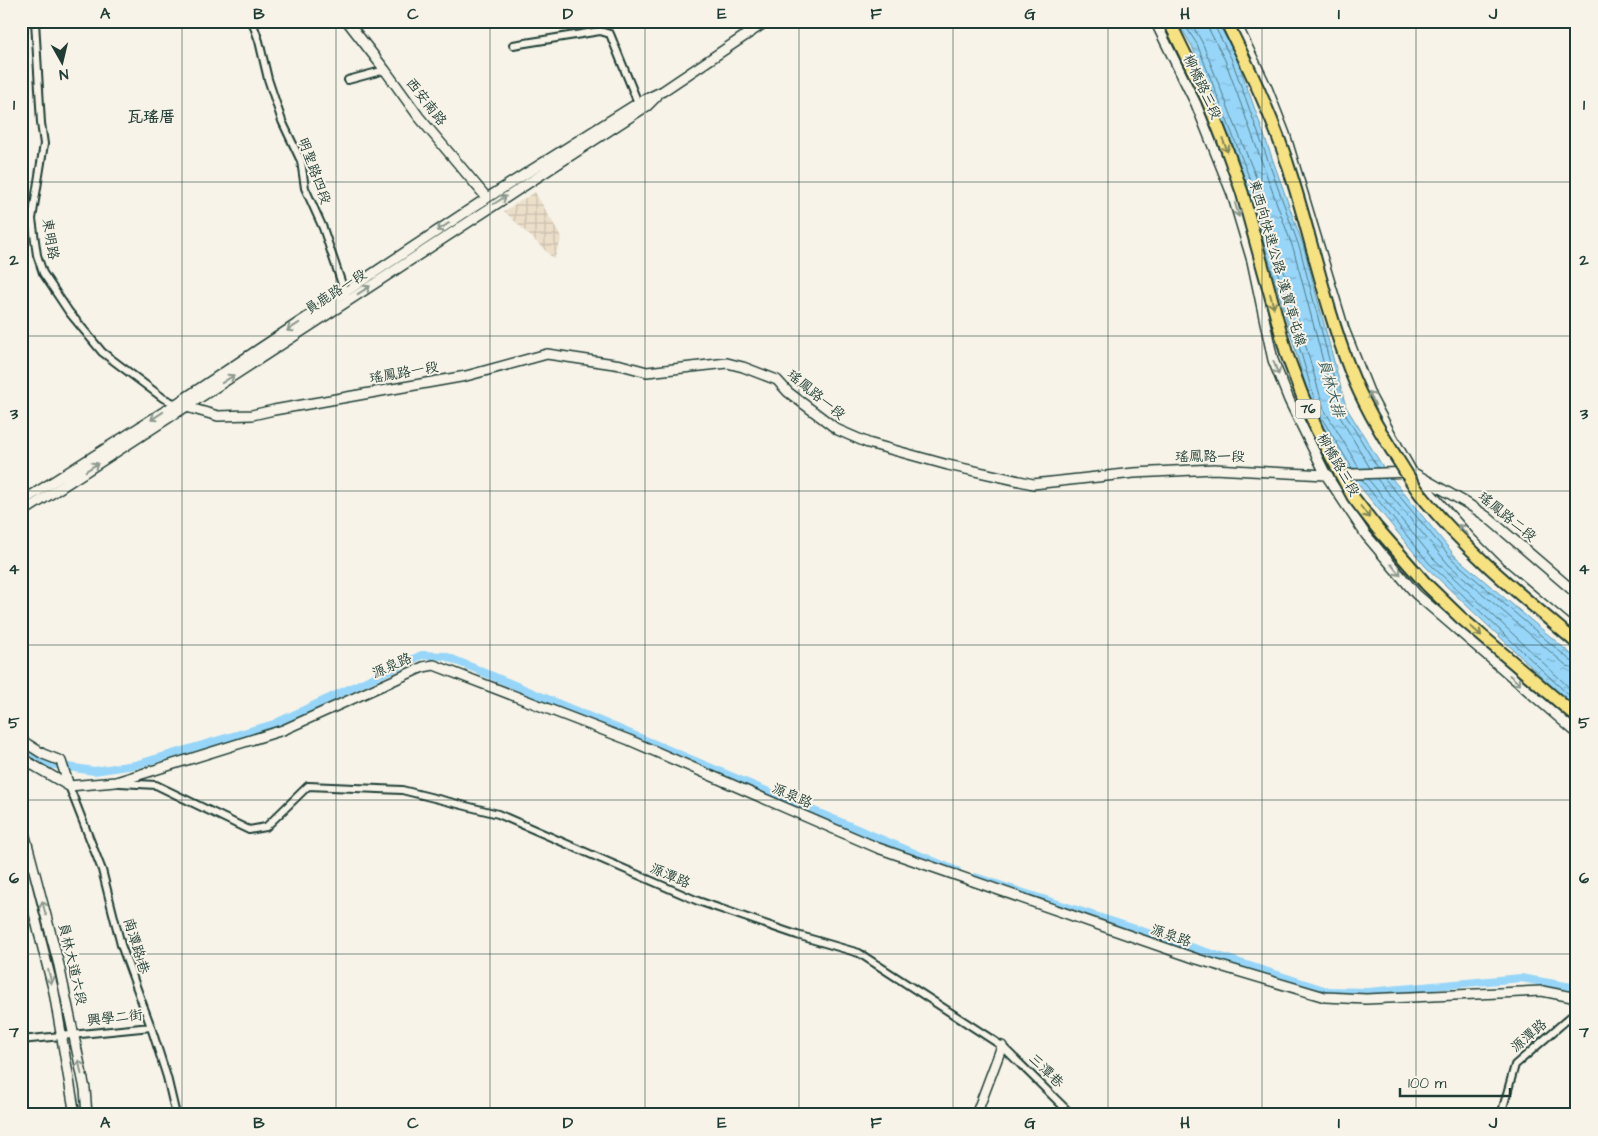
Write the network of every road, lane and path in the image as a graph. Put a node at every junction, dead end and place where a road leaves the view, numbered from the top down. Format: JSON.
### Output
{"nodes":[{"id":1,"x":35,"y":21,"type":"edge"},
{"id":2,"x":252,"y":21,"type":"edge"},
{"id":3,"x":347,"y":21,"type":"edge"},
{"id":4,"x":767,"y":21,"type":"edge"},
{"id":5,"x":1155,"y":21,"type":"edge"},
{"id":6,"x":1169,"y":21,"type":"edge"},
{"id":7,"x":1226,"y":21,"type":"edge"},
{"id":8,"x":1235,"y":21,"type":"edge"},
{"id":9,"x":513,"y":45,"type":"dead end"},
{"id":10,"x":385,"y":70,"type":"junction"},
{"id":11,"x":348,"y":80,"type":"dead end"},
{"id":12,"x":663,"y":90,"type":"junction"},
{"id":13,"x":638,"y":103,"type":"junction"},
{"id":14,"x":487,"y":198,"type":"junction"},
{"id":15,"x":347,"y":296,"type":"junction"},
{"id":16,"x":176,"y":404,"type":"junction"},
{"id":17,"x":188,"y":406,"type":"junction"},
{"id":18,"x":1412,"y":472,"type":"junction"},
{"id":19,"x":1326,"y":475,"type":"junction"},
{"id":20,"x":21,"y":502,"type":"edge"},
{"id":21,"x":21,"y":512,"type":"edge"},
{"id":22,"x":1577,"y":594,"type":"edge"},
{"id":23,"x":1577,"y":633,"type":"edge"},
{"id":24,"x":1577,"y":643,"type":"edge"},
{"id":25,"x":1577,"y":717,"type":"edge"},
{"id":26,"x":1577,"y":733,"type":"edge"},
{"id":27,"x":21,"y":740,"type":"edge"},
{"id":28,"x":21,"y":758,"type":"edge"},
{"id":29,"x":31,"y":765,"type":"junction"},
{"id":30,"x":21,"y":768,"type":"edge"},
{"id":31,"x":116,"y":782,"type":"junction"},
{"id":32,"x":69,"y":786,"type":"junction"},
{"id":33,"x":21,"y":821,"type":"edge"},
{"id":34,"x":21,"y":862,"type":"edge"},
{"id":35,"x":25,"y":885,"type":"edge"},
{"id":36,"x":1577,"y":998,"type":"edge"},
{"id":37,"x":1577,"y":1011,"type":"edge"},
{"id":38,"x":151,"y":1027,"type":"junction"},
{"id":39,"x":74,"y":1035,"type":"junction"},
{"id":40,"x":62,"y":1036,"type":"junction"},
{"id":41,"x":21,"y":1040,"type":"edge"},
{"id":42,"x":1002,"y":1046,"type":"junction"},
{"id":43,"x":75,"y":1115,"type":"edge"},
{"id":44,"x":87,"y":1115,"type":"edge"},
{"id":45,"x":176,"y":1115,"type":"edge"},
{"id":46,"x":976,"y":1115,"type":"edge"},
{"id":47,"x":1072,"y":1115,"type":"edge"},
{"id":48,"x":1501,"y":1115,"type":"edge"}],
"edges":[{"from":1,"to":16,"type":"street","name":"東明路"},
{"from":2,"to":15,"type":"street","name":"明聖路四段"},
{"from":3,"to":10,"type":"main road","name":"西安南路"},
{"from":4,"to":12,"type":"main road","name":"員鹿路一段"},
{"from":5,"to":19,"type":"main road","name":"柳橋路三段","one_way":true},
{"from":6,"to":25,"type":"highway","name":"東西向快速公路 漢寶草屯線","number":"76","one_way":true,"bridge":true},
{"from":7,"to":24,"type":"highway","bridge":true},
{"from":18,"to":8,"type":"main road","one_way":true},
{"from":9,"to":13,"type":"street"},
{"from":10,"to":11,"type":"street"},
{"from":10,"to":14,"type":"main road","name":"西安南路"},
{"from":12,"to":13,"type":"main road","name":"員鹿路一段"},
{"from":15,"to":12,"type":"main road","name":"員鹿路一段","one_way":true},
{"from":13,"to":14,"type":"main road","name":"員鹿路一段"},
{"from":14,"to":15,"type":"main road","name":"員鹿路一段","one_way":true},
{"from":15,"to":16,"type":"main road","name":"員鹿路一段","one_way":true},
{"from":17,"to":15,"type":"main road","name":"員鹿路一段","one_way":true},
{"from":16,"to":17,"type":"main road","name":"瑤鳳路一段"},
{"from":16,"to":20,"type":"main road","name":"員鹿路一段","one_way":true},
{"from":17,"to":19,"type":"main road","name":"瑤鳳路一段"},
{"from":21,"to":17,"type":"main road","name":"員鹿路一段","one_way":true},
{"from":18,"to":19,"type":"main road","name":"瑤鳳路一段"},
{"from":18,"to":22,"type":"main road","name":"瑤鳳路二段"},
{"from":23,"to":18,"type":"main road","one_way":true},
{"from":19,"to":26,"type":"main road","name":"柳橋路三段","one_way":true},
{"from":27,"to":32,"type":"main road"},
{"from":28,"to":29,"type":"main road"},
{"from":29,"to":30,"type":"main road"},
{"from":29,"to":32,"type":"main road"},
{"from":31,"to":32,"type":"main road","name":"源泉路"},
{"from":31,"to":36,"type":"main road","name":"源泉路"},
{"from":31,"to":42,"type":"street","name":"源潭路"},
{"from":32,"to":38,"type":"street","name":"南潭路1巷"},
{"from":39,"to":33,"type":"main road","name":"員林大道六段","one_way":true},
{"from":34,"to":35,"type":"main road","name":"員林大道六段"},
{"from":35,"to":40,"type":"main road","name":"員林大道六段","one_way":true},
{"from":37,"to":48,"type":"street","name":"源潭路"},
{"from":38,"to":39,"type":"street","name":"興學二街"},
{"from":38,"to":45,"type":"street","name":"南潭路1巷"},
{"from":39,"to":40,"type":"street","name":"興學二街"},
{"from":44,"to":39,"type":"main road","name":"員林大道六段","one_way":true},
{"from":40,"to":41,"type":"street","name":"興學二街"},
{"from":40,"to":43,"type":"main road","name":"員林大道六段"},
{"from":42,"to":46,"type":"main road"},
{"from":42,"to":47,"type":"street","name":"三潭巷"}]}
